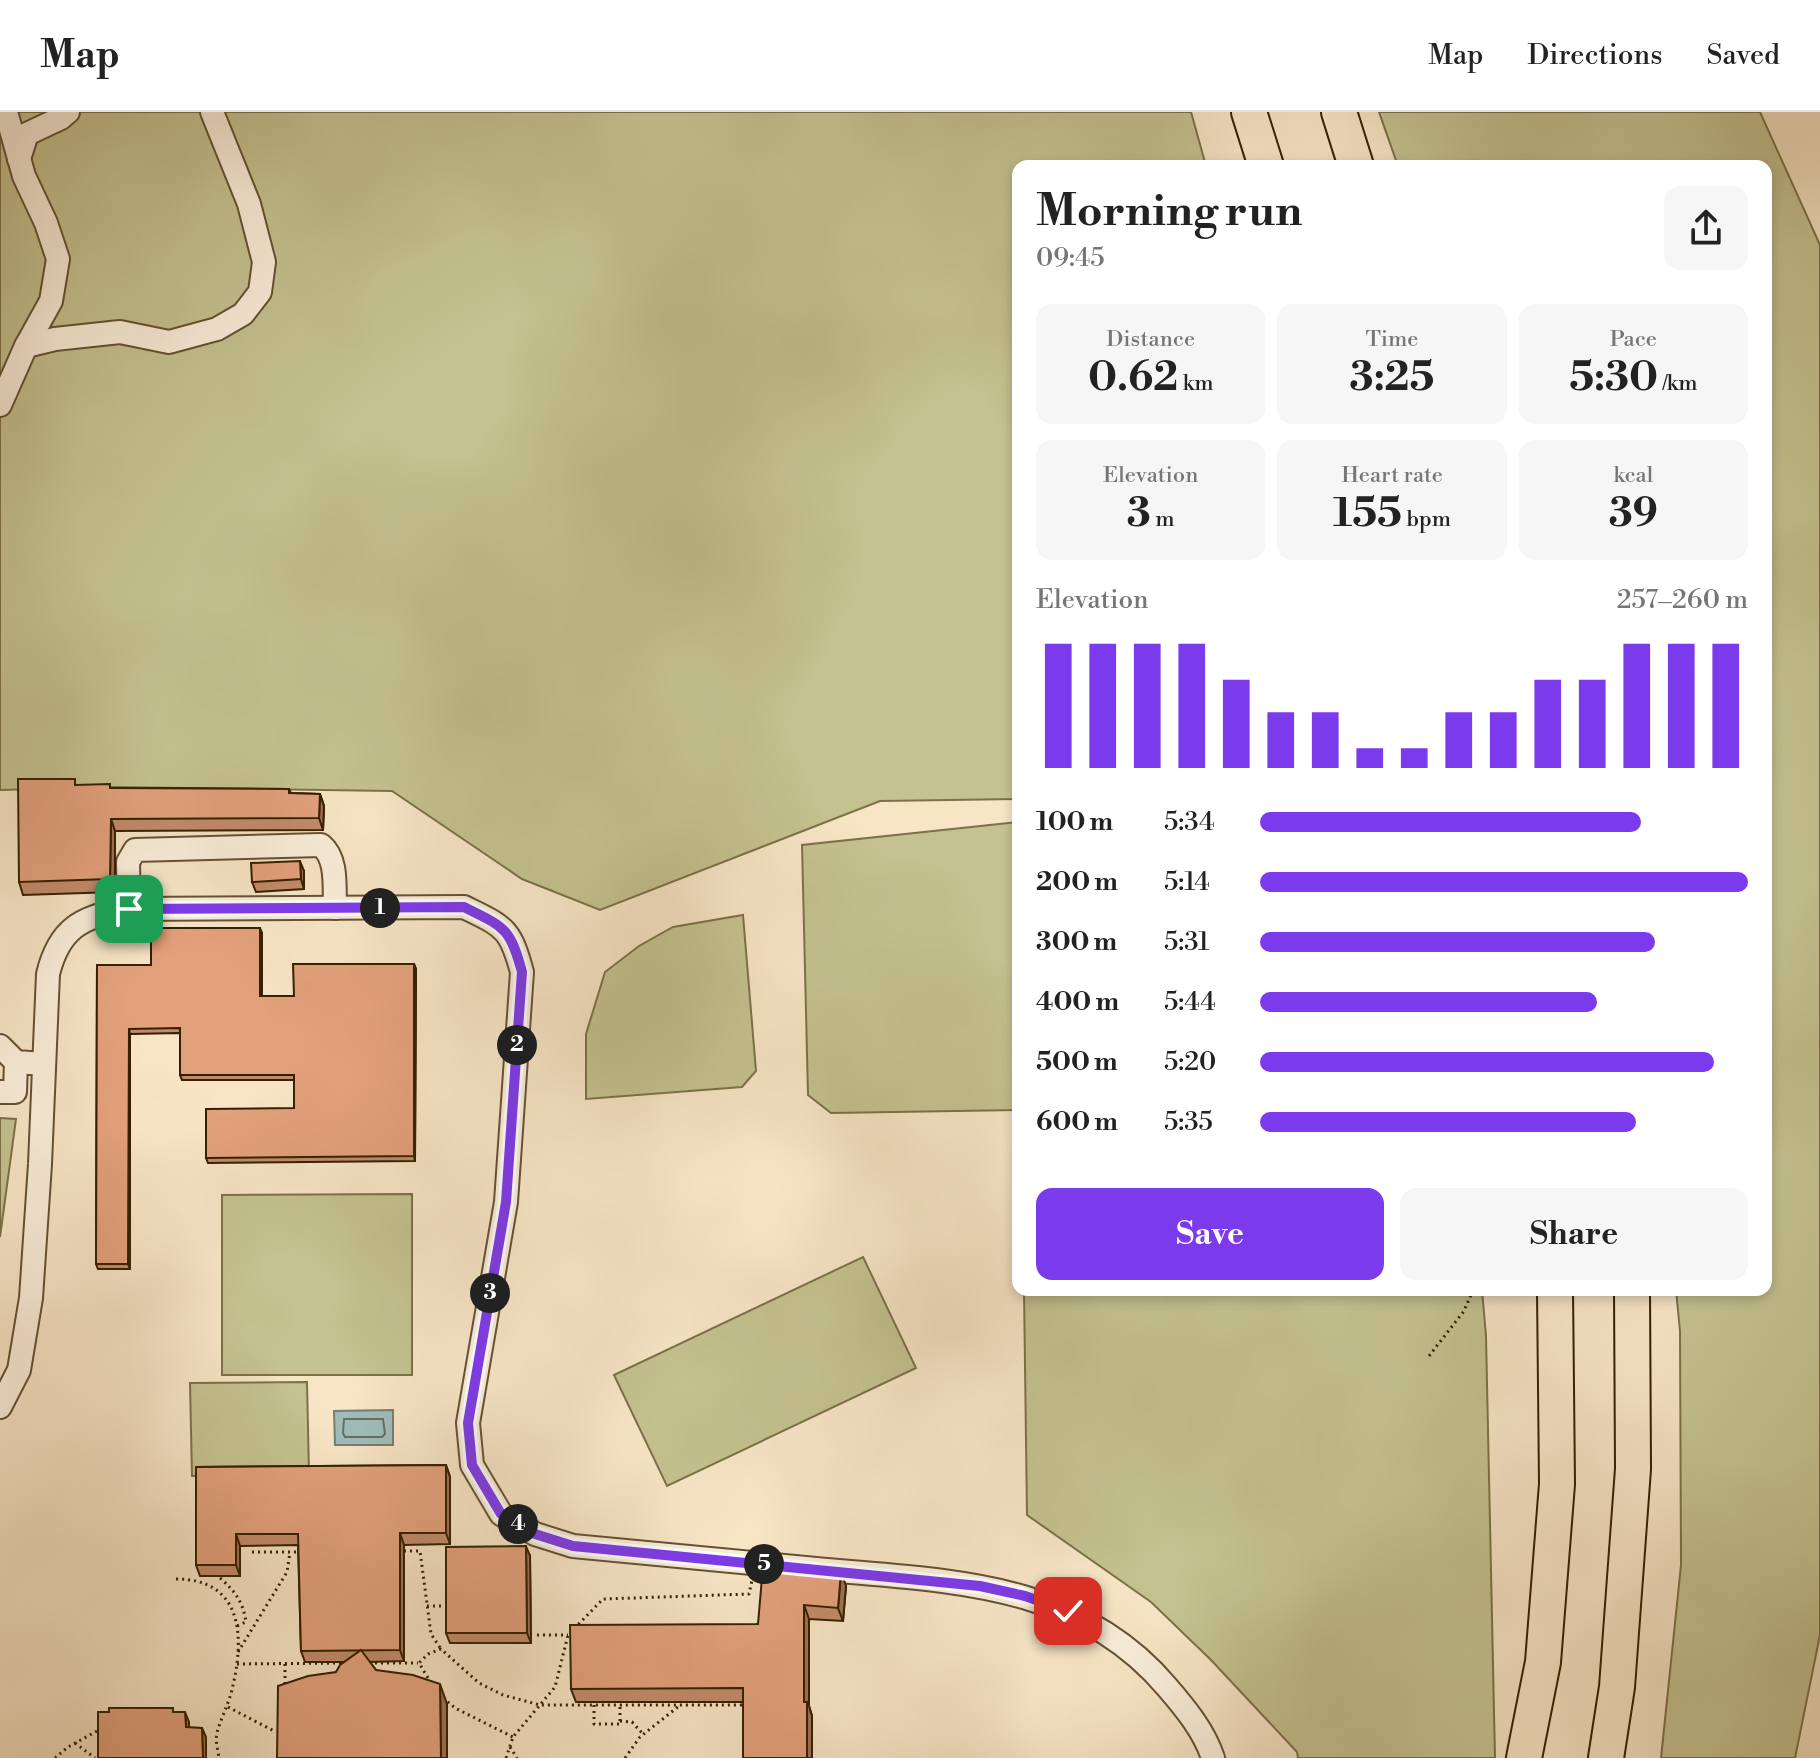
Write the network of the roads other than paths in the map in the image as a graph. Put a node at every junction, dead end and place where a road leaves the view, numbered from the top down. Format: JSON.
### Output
{"nodes":[{"id":1,"x":6,"y":112,"type":"edge"},
{"id":2,"x":68,"y":112,"type":"edge"},
{"id":3,"x":212,"y":112,"type":"edge"},
{"id":4,"x":1249,"y":112,"type":"edge"},
{"id":5,"x":1339,"y":112,"type":"edge"},
{"id":6,"x":19,"y":159,"type":"junction"},
{"id":7,"x":1264,"y":160,"type":"edge"},
{"id":8,"x":1354,"y":160,"type":"edge"},
{"id":9,"x":26,"y":346,"type":"junction"},
{"id":10,"x":2,"y":396,"type":"edge"},
{"id":11,"x":335,"y":908,"type":"junction"},
{"id":12,"x":129,"y":909,"type":"junction"},
{"id":13,"x":8,"y":1054,"type":"edge"},
{"id":14,"x":44,"y":1064,"type":"junction"},
{"id":15,"x":0,"y":1092,"type":"edge"},
{"id":16,"x":1555,"y":1296,"type":"edge"},
{"id":17,"x":1632,"y":1296,"type":"edge"},
{"id":18,"x":0,"y":1407,"type":"edge"},
{"id":19,"x":1213,"y":1758,"type":"edge"},
{"id":20,"x":1524,"y":1758,"type":"edge"},
{"id":21,"x":1606,"y":1758,"type":"edge"}],
"edges":[{"from":1,"to":6,"type":"street"},
{"from":2,"to":6,"type":"street"},
{"from":3,"to":9,"type":"street"},
{"from":4,"to":7,"type":"highway"},
{"from":5,"to":8,"type":"highway"},
{"from":6,"to":9,"type":"street"},
{"from":9,"to":10,"type":"street"},
{"from":11,"to":12,"type":"street"},
{"from":11,"to":12,"type":"street"},
{"from":11,"to":19,"type":"street"},
{"from":12,"to":14,"type":"street"},
{"from":13,"to":14,"type":"street"},
{"from":13,"to":15,"type":"street"},
{"from":14,"to":18,"type":"street"},
{"from":16,"to":20,"type":"highway"},
{"from":17,"to":21,"type":"highway"}]}
